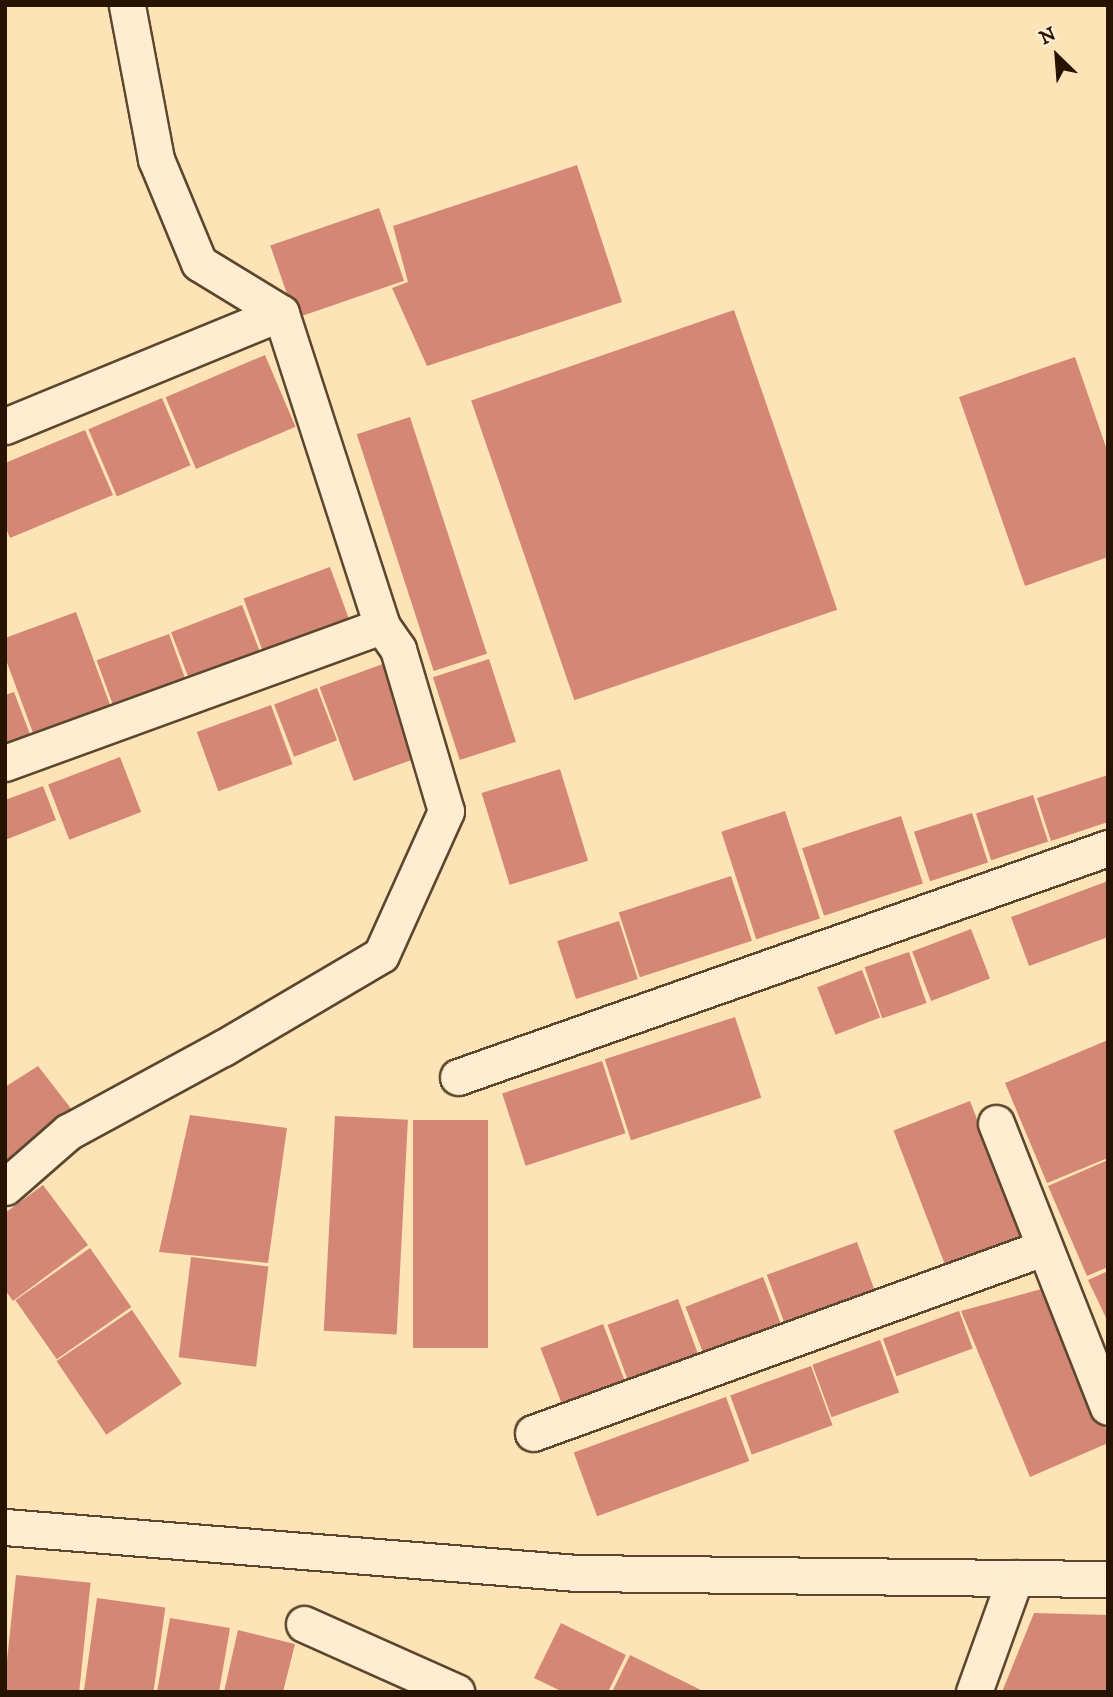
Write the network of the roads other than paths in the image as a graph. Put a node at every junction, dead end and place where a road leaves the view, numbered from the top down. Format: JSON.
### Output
{"nodes":[{"id":1,"x":127,"y":5,"type":"edge"},
{"id":2,"x":281,"y":313,"type":"junction"},
{"id":3,"x":5,"y":426,"type":"edge"},
{"id":4,"x":382,"y":626,"type":"junction"},
{"id":5,"x":5,"y":763,"type":"edge"},
{"id":6,"x":1108,"y":848,"type":"edge"},
{"id":7,"x":458,"y":1077,"type":"dead end"},
{"id":8,"x":996,"y":1123,"type":"dead end"},
{"id":9,"x":5,"y":1187,"type":"edge"},
{"id":10,"x":1044,"y":1248,"type":"junction"},
{"id":11,"x":1108,"y":1407,"type":"edge"},
{"id":12,"x":533,"y":1433,"type":"dead end"},
{"id":13,"x":5,"y":1527,"type":"edge"},
{"id":14,"x":1015,"y":1578,"type":"junction"},
{"id":15,"x":1108,"y":1579,"type":"edge"},
{"id":16,"x":304,"y":1624,"type":"dead end"},
{"id":17,"x":456,"y":1692,"type":"edge"},
{"id":18,"x":974,"y":1692,"type":"edge"}],
"edges":[{"from":1,"to":2,"type":"street"},
{"from":2,"to":3,"type":"street"},
{"from":2,"to":4,"type":"street"},
{"from":4,"to":5,"type":"street"},
{"from":4,"to":9,"type":"street"},
{"from":6,"to":7,"type":"street"},
{"from":8,"to":10,"type":"street"},
{"from":10,"to":11,"type":"street"},
{"from":10,"to":12,"type":"street"},
{"from":13,"to":14,"type":"street"},
{"from":14,"to":15,"type":"street"},
{"from":14,"to":18,"type":"street"},
{"from":16,"to":17,"type":"street"}]}
